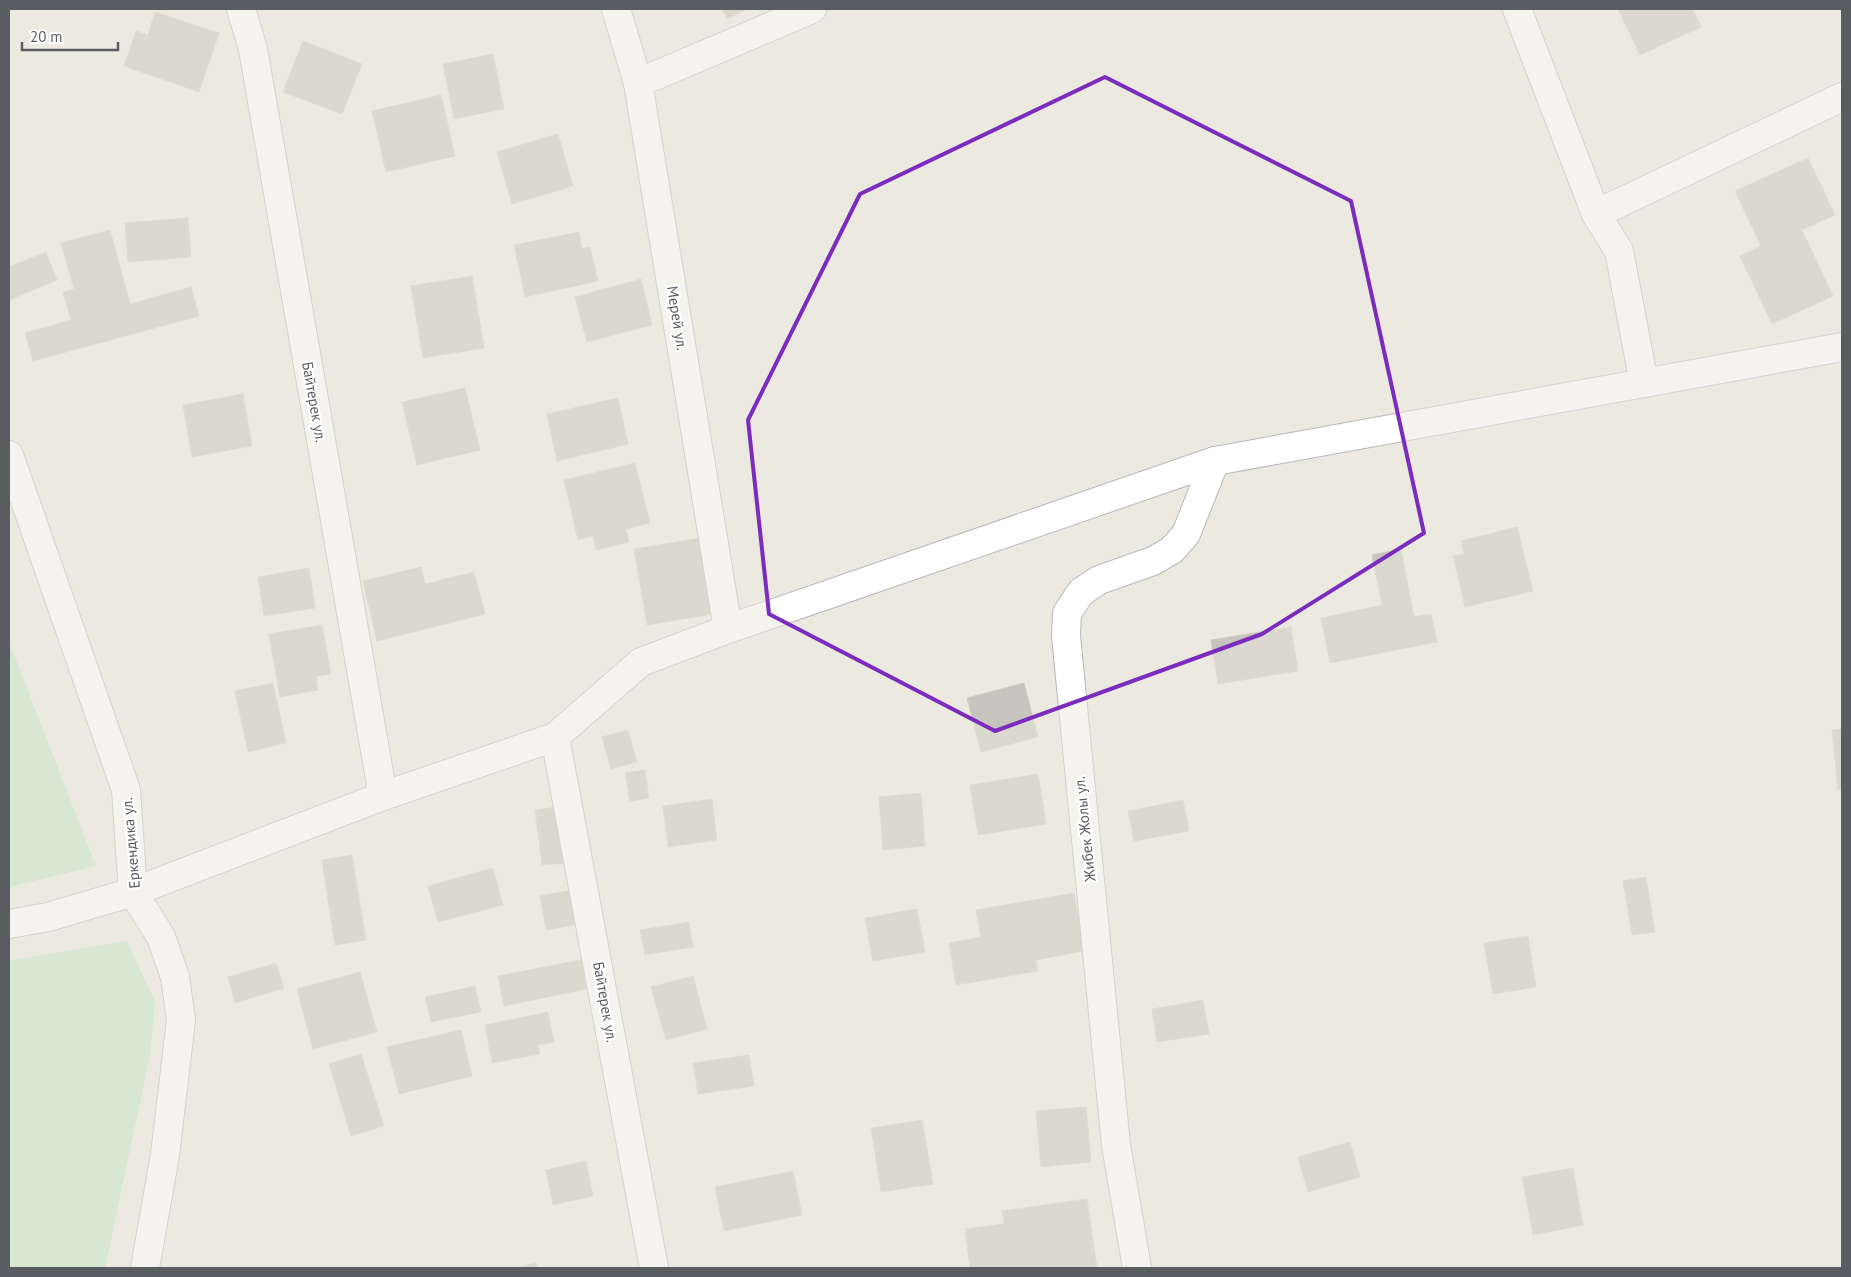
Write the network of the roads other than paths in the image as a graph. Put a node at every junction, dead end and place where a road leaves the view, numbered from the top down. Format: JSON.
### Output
{"nodes":[{"id":1,"x":241,"y":9,"type":"edge"},
{"id":2,"x":616,"y":9,"type":"edge"},
{"id":3,"x":812,"y":9,"type":"edge"},
{"id":4,"x":1517,"y":9,"type":"edge"},
{"id":5,"x":638,"y":83,"type":"junction"},
{"id":6,"x":1842,"y":97,"type":"edge"},
{"id":7,"x":1596,"y":214,"type":"junction"},
{"id":8,"x":1842,"y":347,"type":"edge"},
{"id":9,"x":1644,"y":383,"type":"junction"},
{"id":10,"x":9,"y":455,"type":"edge"},
{"id":11,"x":1215,"y":461,"type":"junction"},
{"id":12,"x":728,"y":629,"type":"junction"},
{"id":13,"x":555,"y":737,"type":"junction"},
{"id":14,"x":383,"y":796,"type":"junction"},
{"id":15,"x":132,"y":892,"type":"junction"},
{"id":16,"x":9,"y":924,"type":"edge"},
{"id":17,"x":145,"y":1268,"type":"edge"},
{"id":18,"x":654,"y":1268,"type":"edge"},
{"id":19,"x":1137,"y":1268,"type":"edge"}],
"edges":[{"from":1,"to":14,"type":"street","name":"Байтерек ул."},
{"from":2,"to":5,"type":"street","name":"Мерей ул."},
{"from":3,"to":5,"type":"street"},
{"from":4,"to":7,"type":"street"},
{"from":5,"to":12,"type":"street","name":"Мерей ул."},
{"from":6,"to":7,"type":"street"},
{"from":7,"to":9,"type":"street"},
{"from":8,"to":9,"type":"street"},
{"from":9,"to":11,"type":"street"},
{"from":10,"to":15,"type":"street","name":"Еркендика ул."},
{"from":11,"to":12,"type":"street"},
{"from":11,"to":19,"type":"street","name":"Жибек Жолы ул."},
{"from":12,"to":13,"type":"street"},
{"from":13,"to":14,"type":"street"},
{"from":13,"to":18,"type":"street","name":"Байтерек ул."},
{"from":14,"to":15,"type":"street"},
{"from":15,"to":16,"type":"street"},
{"from":15,"to":17,"type":"street","name":"Еркендика ул."}]}
